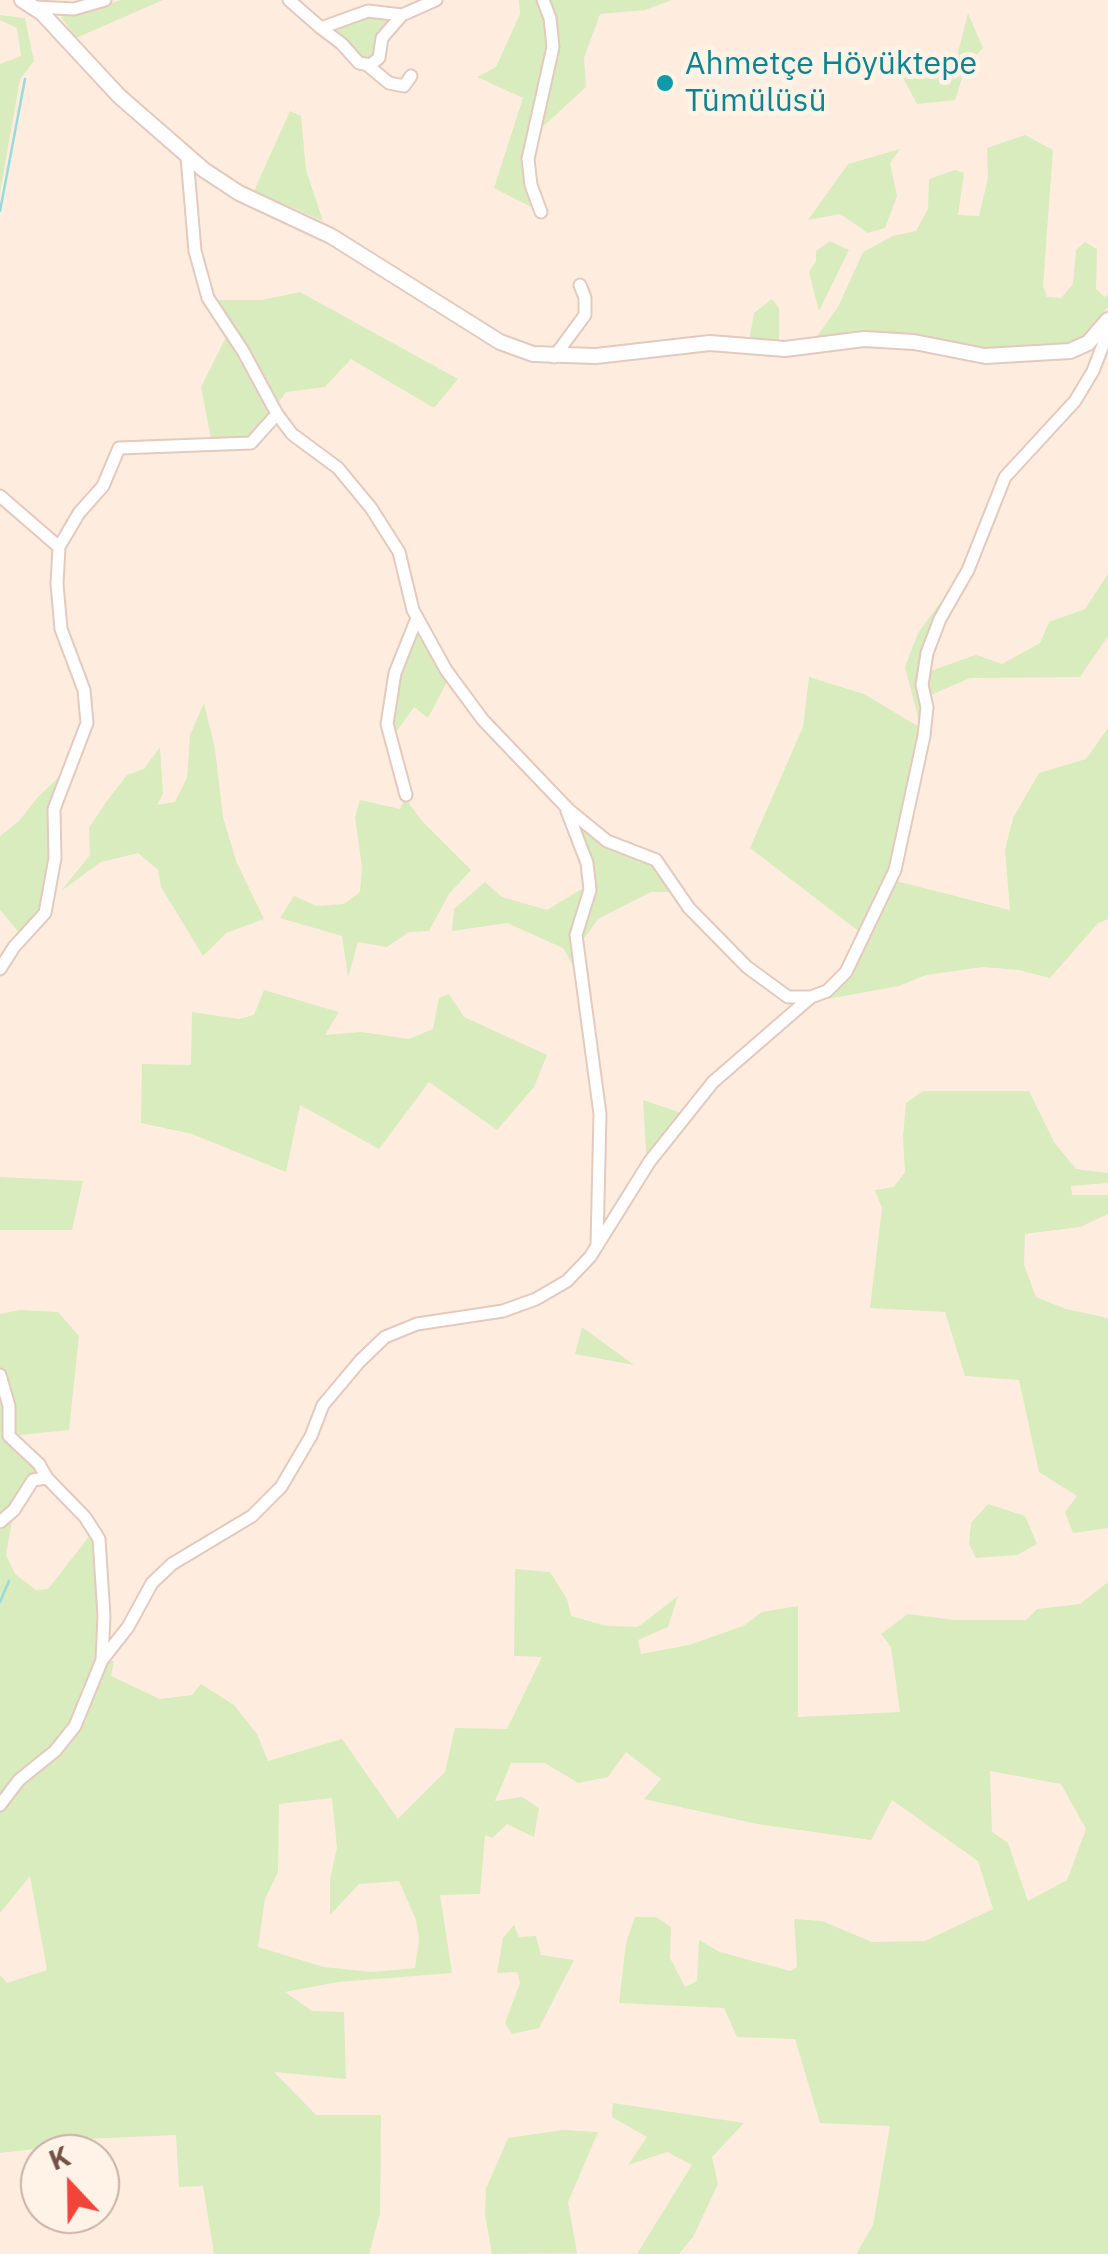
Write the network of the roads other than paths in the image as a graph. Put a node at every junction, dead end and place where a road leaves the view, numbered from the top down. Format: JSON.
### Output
{"nodes":[{"id":1,"x":106,"y":0,"type":"edge"},
{"id":2,"x":289,"y":0,"type":"edge"},
{"id":3,"x":354,"y":0,"type":"edge"},
{"id":4,"x":436,"y":0,"type":"edge"},
{"id":5,"x":542,"y":0,"type":"edge"},
{"id":6,"x":29,"y":3,"type":"edge"},
{"id":7,"x":368,"y":10,"type":"junction"},
{"id":8,"x":402,"y":15,"type":"junction"},
{"id":9,"x":321,"y":28,"type":"junction"},
{"id":10,"x":366,"y":64,"type":"junction"},
{"id":11,"x":410,"y":76,"type":"dead end"},
{"id":12,"x":187,"y":157,"type":"junction"},
{"id":13,"x":541,"y":212,"type":"dead end"},
{"id":14,"x":580,"y":285,"type":"dead end"},
{"id":15,"x":1108,"y":320,"type":"edge"},
{"id":16,"x":1108,"y":332,"type":"edge"},
{"id":17,"x":554,"y":357,"type":"junction"},
{"id":18,"x":277,"y":414,"type":"junction"},
{"id":19,"x":0,"y":496,"type":"edge"},
{"id":20,"x":59,"y":547,"type":"junction"},
{"id":21,"x":417,"y":618,"type":"junction"},
{"id":22,"x":406,"y":795,"type":"dead end"},
{"id":23,"x":566,"y":807,"type":"junction"},
{"id":24,"x":0,"y":970,"type":"edge"},
{"id":25,"x":811,"y":997,"type":"junction"},
{"id":26,"x":597,"y":1244,"type":"junction"},
{"id":27,"x":0,"y":1375,"type":"edge"},
{"id":28,"x":48,"y":1478,"type":"junction"},
{"id":29,"x":0,"y":1522,"type":"edge"},
{"id":30,"x":102,"y":1660,"type":"junction"},
{"id":31,"x":0,"y":1805,"type":"edge"}],
"edges":[{"from":1,"to":6,"type":"street"},
{"from":2,"to":9,"type":"street"},
{"from":3,"to":7,"type":"street"},
{"from":4,"to":8,"type":"street"},
{"from":5,"to":13,"type":"street"},
{"from":6,"to":12,"type":"street"},
{"from":7,"to":8,"type":"street"},
{"from":7,"to":9,"type":"street"},
{"from":8,"to":10,"type":"street"},
{"from":9,"to":10,"type":"street"},
{"from":10,"to":11,"type":"street"},
{"from":12,"to":17,"type":"street"},
{"from":12,"to":18,"type":"street"},
{"from":14,"to":17,"type":"street"},
{"from":15,"to":17,"type":"street"},
{"from":16,"to":25,"type":"street"},
{"from":18,"to":20,"type":"street"},
{"from":18,"to":21,"type":"street"},
{"from":19,"to":20,"type":"street"},
{"from":20,"to":24,"type":"street"},
{"from":21,"to":22,"type":"street"},
{"from":21,"to":23,"type":"street"},
{"from":23,"to":25,"type":"street"},
{"from":23,"to":26,"type":"street"},
{"from":25,"to":26,"type":"street"},
{"from":26,"to":30,"type":"street"},
{"from":27,"to":28,"type":"street"},
{"from":28,"to":29,"type":"street"},
{"from":28,"to":30,"type":"street"},
{"from":30,"to":31,"type":"street"}]}
